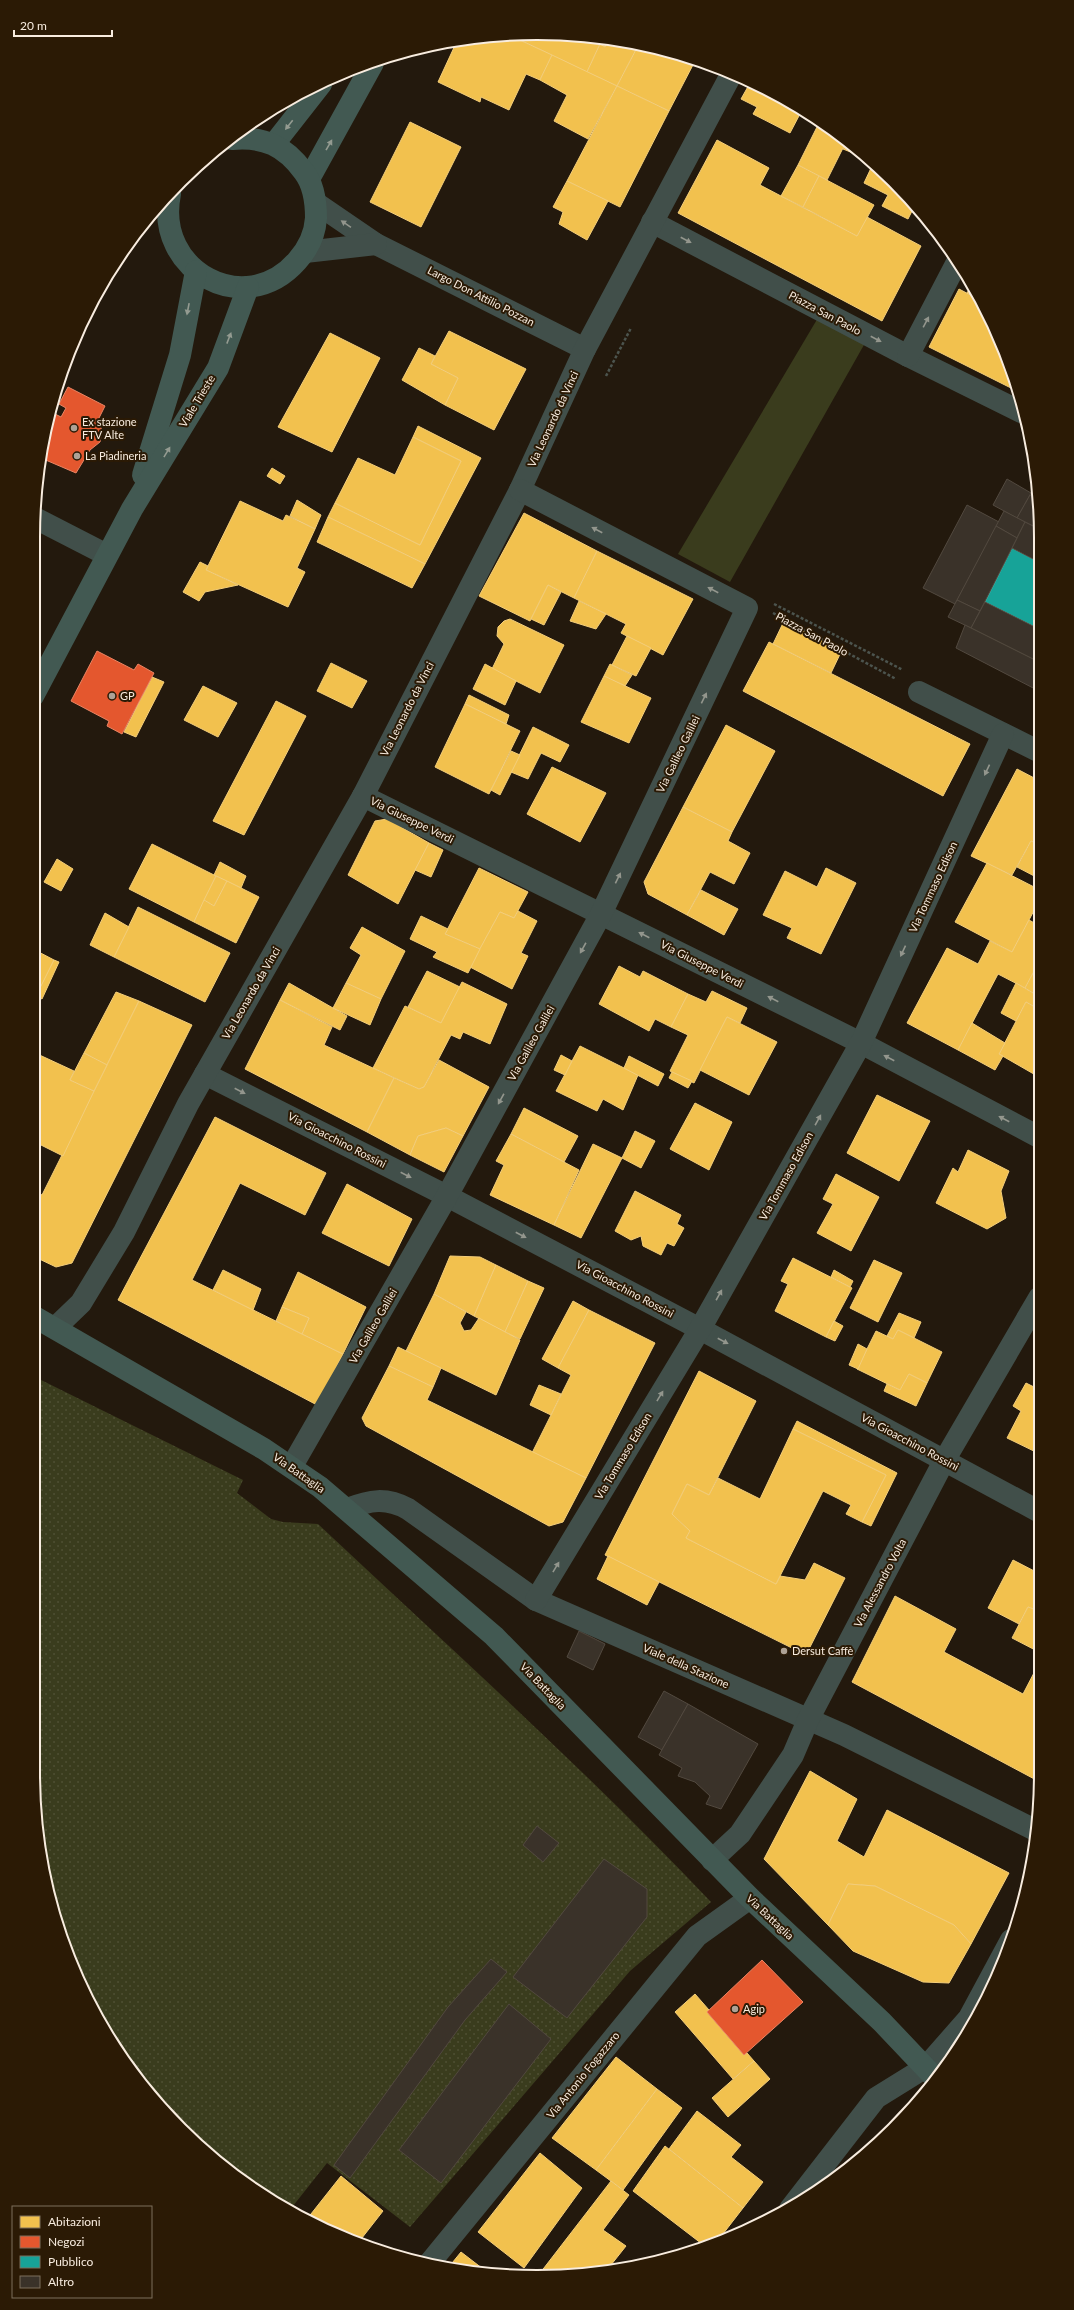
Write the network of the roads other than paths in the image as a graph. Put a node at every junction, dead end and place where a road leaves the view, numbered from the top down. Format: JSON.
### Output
{"nodes":[{"id":1,"x":369,"y":69,"type":"edge"},
{"id":2,"x":729,"y":79,"type":"edge"},
{"id":3,"x":314,"y":93,"type":"edge"},
{"id":4,"x":241,"y":138,"type":"edge"},
{"id":5,"x":274,"y":144,"type":"junction"},
{"id":6,"x":309,"y":179,"type":"junction"},
{"id":7,"x":316,"y":203,"type":"junction"},
{"id":8,"x":168,"y":204,"type":"edge"},
{"id":9,"x":652,"y":222,"type":"junction"},
{"id":10,"x":376,"y":244,"type":"junction"},
{"id":11,"x":305,"y":252,"type":"junction"},
{"id":12,"x":954,"y":268,"type":"edge"},
{"id":13,"x":196,"y":271,"type":"junction"},
{"id":14,"x":248,"y":287,"type":"junction"},
{"id":15,"x":585,"y":349,"type":"junction"},
{"id":16,"x":908,"y":356,"type":"junction"},
{"id":17,"x":1017,"y":410,"type":"edge"},
{"id":18,"x":520,"y":490,"type":"junction"},
{"id":19,"x":132,"y":509,"type":"junction"},
{"id":20,"x":40,"y":521,"type":"edge"},
{"id":21,"x":107,"y":555,"type":"junction"},
{"id":22,"x":40,"y":683,"type":"edge"},
{"id":23,"x":919,"y":692,"type":"road end"},
{"id":24,"x":1003,"y":734,"type":"junction"},
{"id":25,"x":1034,"y":749,"type":"edge"},
{"id":26,"x":363,"y":796,"type":"junction"},
{"id":27,"x":601,"y":914,"type":"junction"},
{"id":28,"x":861,"y":1043,"type":"junction"},
{"id":29,"x":205,"y":1074,"type":"junction"},
{"id":30,"x":1034,"y":1134,"type":"edge"},
{"id":31,"x":447,"y":1196,"type":"junction"},
{"id":32,"x":1034,"y":1307,"type":"edge"},
{"id":33,"x":40,"y":1320,"type":"edge"},
{"id":34,"x":40,"y":1325,"type":"edge"},
{"id":35,"x":55,"y":1328,"type":"junction"},
{"id":36,"x":700,"y":1329,"type":"junction"},
{"id":37,"x":100,"y":1354,"type":"junction"},
{"id":38,"x":944,"y":1461,"type":"junction"},
{"id":39,"x":292,"y":1466,"type":"junction"},
{"id":40,"x":347,"y":1509,"type":"junction"},
{"id":41,"x":1034,"y":1509,"type":"edge"},
{"id":42,"x":536,"y":1600,"type":"junction"},
{"id":43,"x":808,"y":1720,"type":"junction"},
{"id":44,"x":1031,"y":1828,"type":"edge"},
{"id":45,"x":712,"y":1860,"type":"junction"},
{"id":46,"x":750,"y":1898,"type":"junction"},
{"id":47,"x":985,"y":1988,"type":"edge"},
{"id":48,"x":931,"y":2073,"type":"edge"},
{"id":49,"x":803,"y":2192,"type":"edge"},
{"id":50,"x":433,"y":2258,"type":"edge"}],
"edges":[{"from":6,"to":1,"type":"main road","one_way":true},
{"from":2,"to":9,"type":"street","name":"Via Leonardo da Vinci"},
{"from":3,"to":5,"type":"main road","one_way":true},
{"from":4,"to":5,"type":"main road"},
{"from":5,"to":6,"type":"main road"},
{"from":6,"to":7,"type":"main road"},
{"from":10,"to":7,"type":"street","name":"Largo Don Attilio Pozzan","one_way":true},
{"from":7,"to":11,"type":"main road"},
{"from":8,"to":13,"type":"main road"},
{"from":9,"to":15,"type":"street","name":"Via Leonardo da Vinci"},
{"from":9,"to":16,"type":"street","name":"Piazza San Paolo","one_way":true},
{"from":10,"to":11,"type":"street"},
{"from":10,"to":15,"type":"street","name":"Largo Don Attilio Pozzan"},
{"from":11,"to":14,"type":"main road"},
{"from":16,"to":12,"type":"street","one_way":true},
{"from":13,"to":14,"type":"main road"},
{"from":13,"to":19,"type":"main road","name":"Viale Trieste","one_way":true},
{"from":19,"to":14,"type":"main road","name":"Viale Trieste","one_way":true},
{"from":15,"to":18,"type":"street","name":"Via Leonardo da Vinci"},
{"from":16,"to":17,"type":"street","name":"Piazza San Paolo"},
{"from":18,"to":26,"type":"street","name":"Via Leonardo da Vinci"},
{"from":27,"to":18,"type":"street","name":"Via Galileo Galilei","one_way":true},
{"from":19,"to":21,"type":"main road","name":"Viale Trieste"},
{"from":20,"to":21,"type":"street"},
{"from":21,"to":22,"type":"main road","name":"Viale Trieste"},
{"from":23,"to":24,"type":"street"},
{"from":24,"to":25,"type":"street"},
{"from":24,"to":28,"type":"street","name":"Via Tommaso Edison","one_way":true},
{"from":26,"to":27,"type":"street","name":"Via Giuseppe Verdi"},
{"from":26,"to":29,"type":"street","name":"Via Leonardo da Vinci"},
{"from":28,"to":27,"type":"street","name":"Via Giuseppe Verdi","one_way":true},
{"from":27,"to":31,"type":"street","name":"Via Galileo Galilei","one_way":true},
{"from":30,"to":28,"type":"street","name":"Via Giuseppe Verdi","one_way":true},
{"from":36,"to":28,"type":"street","name":"Via Tommaso Edison","one_way":true},
{"from":29,"to":31,"type":"street","name":"Via Gioacchino Rossini","one_way":true},
{"from":29,"to":35,"type":"street","name":"Via Leonardo da Vinci"},
{"from":31,"to":36,"type":"street","name":"Via Gioacchino Rossini","one_way":true},
{"from":31,"to":39,"type":"street","name":"Via Galileo Galilei"},
{"from":32,"to":38,"type":"street","name":"Via Alessandro Volta"},
{"from":33,"to":35,"type":"main road","name":"Via Battaglia"},
{"from":34,"to":37,"type":"main road","name":"Via Battaglia"},
{"from":35,"to":37,"type":"main road","name":"Via Battaglia"},
{"from":36,"to":38,"type":"street","name":"Via Gioacchino Rossini","one_way":true},
{"from":42,"to":36,"type":"street","name":"Via Tommaso Edison","one_way":true},
{"from":37,"to":39,"type":"main road","name":"Via Battaglia"},
{"from":38,"to":41,"type":"street","name":"Via Gioacchino Rossini"},
{"from":38,"to":43,"type":"street","name":"Via Alessandro Volta"},
{"from":39,"to":40,"type":"main road","name":"Via Battaglia"},
{"from":40,"to":42,"type":"street","name":"Viale della Stazione"},
{"from":40,"to":45,"type":"main road","name":"Via Battaglia"},
{"from":42,"to":43,"type":"street","name":"Viale della Stazione"},
{"from":43,"to":44,"type":"street","name":"Viale della Stazione"},
{"from":43,"to":45,"type":"street","name":"Via Alessandro Volta"},
{"from":45,"to":46,"type":"main road","name":"Via Battaglia"},
{"from":46,"to":48,"type":"main road","name":"Via Battaglia"},
{"from":46,"to":50,"type":"street","name":"Via Antonio Fogazzaro"},
{"from":47,"to":48,"type":"street"},
{"from":48,"to":49,"type":"street"}]}
